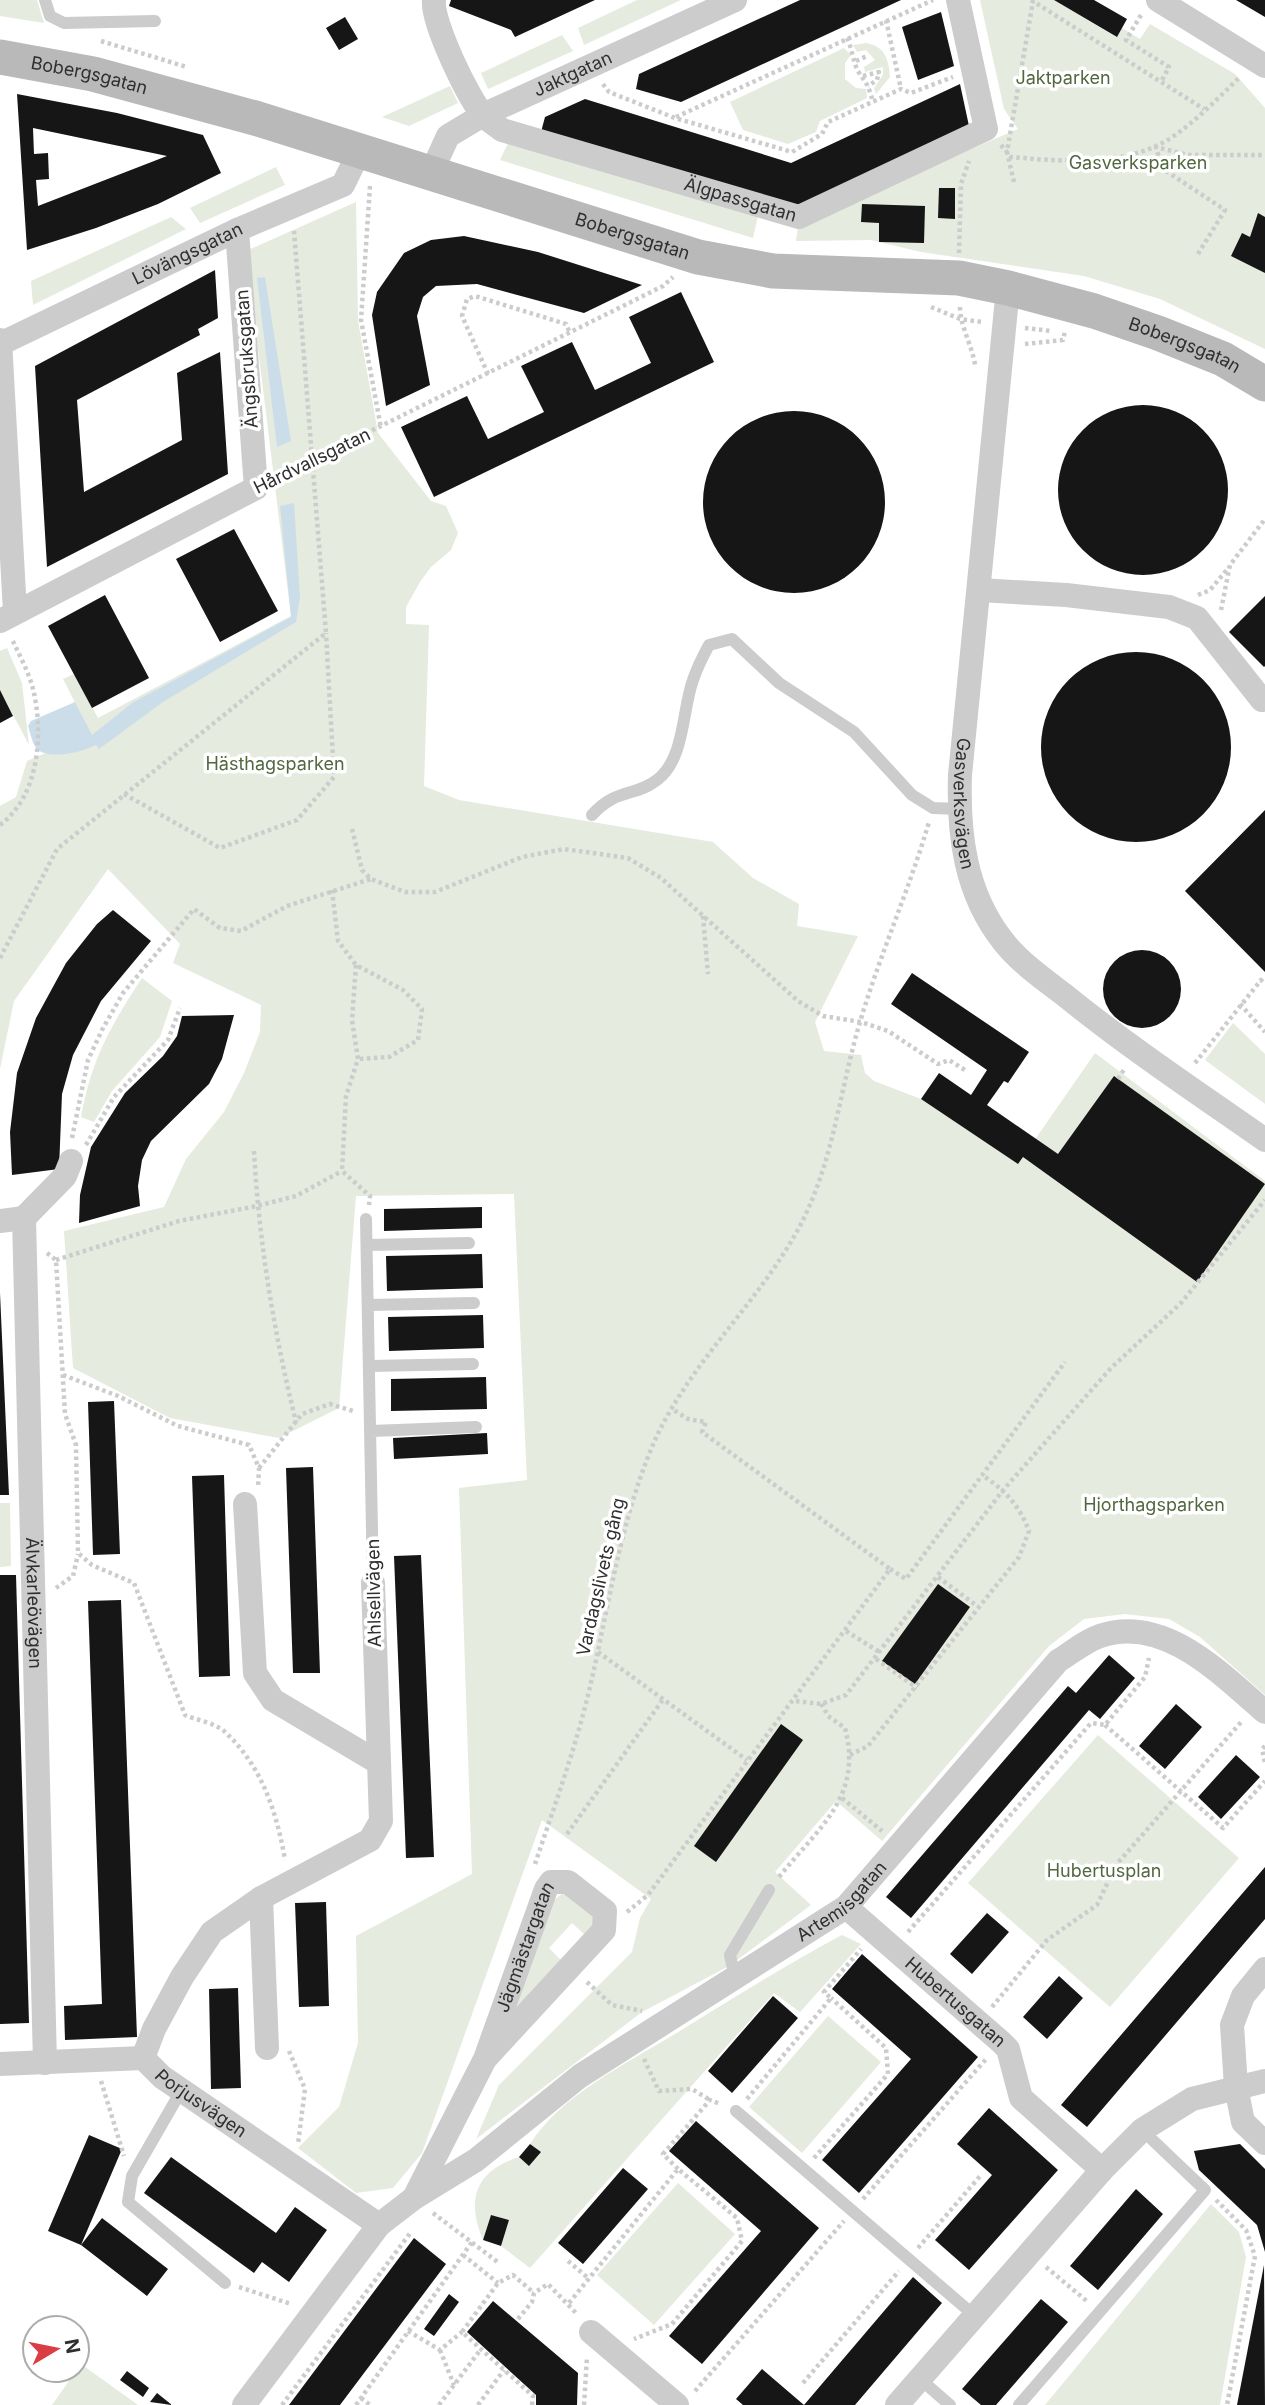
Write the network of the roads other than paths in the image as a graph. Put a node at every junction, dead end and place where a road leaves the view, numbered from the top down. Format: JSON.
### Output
{"nodes":[{"id":1,"x":45,"y":0,"type":"edge"},
{"id":2,"x":434,"y":0,"type":"edge"},
{"id":3,"x":735,"y":0,"type":"edge"},
{"id":4,"x":958,"y":0,"type":"edge"},
{"id":5,"x":1151,"y":6,"type":"edge"},
{"id":6,"x":155,"y":21,"type":"dead end"},
{"id":7,"x":0,"y":57,"type":"edge"},
{"id":8,"x":1261,"y":62,"type":"edge"},
{"id":9,"x":483,"y":115,"type":"junction"},
{"id":10,"x":365,"y":162,"type":"junction"},
{"id":11,"x":432,"y":171,"type":"junction"},
{"id":12,"x":237,"y":230,"type":"junction"},
{"id":13,"x":1008,"y":288,"type":"junction"},
{"id":14,"x":0,"y":343,"type":"edge"},
{"id":15,"x":1265,"y":384,"type":"edge"},
{"id":16,"x":256,"y":488,"type":"joint"},
{"id":17,"x":979,"y":590,"type":"junction"},
{"id":18,"x":6,"y":617,"type":"edge"},
{"id":19,"x":1264,"y":699,"type":"edge"},
{"id":20,"x":959,"y":809,"type":"junction"},
{"id":21,"x":592,"y":816,"type":"dead end"},
{"id":22,"x":1265,"y":1140,"type":"edge"},
{"id":23,"x":71,"y":1161,"type":"road end"},
{"id":24,"x":366,"y":1219,"type":"road end"},
{"id":25,"x":0,"y":1222,"type":"edge"},
{"id":26,"x":25,"y":1227,"type":"junction"},
{"id":27,"x":469,"y":1243,"type":"dead end"},
{"id":28,"x":367,"y":1245,"type":"junction"},
{"id":29,"x":474,"y":1303,"type":"dead end"},
{"id":30,"x":368,"y":1306,"type":"junction"},
{"id":31,"x":473,"y":1364,"type":"dead end"},
{"id":32,"x":370,"y":1366,"type":"junction"},
{"id":33,"x":476,"y":1427,"type":"dead end"},
{"id":34,"x":371,"y":1431,"type":"junction"},
{"id":35,"x":245,"y":1504,"type":"road end"},
{"id":36,"x":373,"y":1583,"type":"joint"},
{"id":37,"x":1261,"y":1708,"type":"edge"},
{"id":38,"x":379,"y":1763,"type":"junction"},
{"id":39,"x":769,"y":1890,"type":"road end"},
{"id":40,"x":261,"y":1898,"type":"junction"},
{"id":41,"x":846,"y":1907,"type":"junction"},
{"id":42,"x":1265,"y":1969,"type":"edge"},
{"id":43,"x":735,"y":1978,"type":"junction"},
{"id":44,"x":277,"y":2047,"type":"road end"},
{"id":45,"x":143,"y":2059,"type":"junction"},
{"id":46,"x":485,"y":2059,"type":"junction"},
{"id":47,"x":45,"y":2063,"type":"junction"},
{"id":48,"x":0,"y":2064,"type":"edge"},
{"id":49,"x":1265,"y":2081,"type":"edge"},
{"id":50,"x":1236,"y":2087,"type":"junction"},
{"id":51,"x":181,"y":2091,"type":"junction"},
{"id":52,"x":736,"y":2111,"type":"road end"},
{"id":53,"x":1142,"y":2130,"type":"junction"},
{"id":54,"x":1265,"y":2143,"type":"edge"},
{"id":55,"x":1102,"y":2170,"type":"junction"},
{"id":56,"x":414,"y":2198,"type":"junction"},
{"id":57,"x":379,"y":2225,"type":"junction"},
{"id":58,"x":225,"y":2283,"type":"road end"},
{"id":59,"x":975,"y":2316,"type":"junction"},
{"id":60,"x":591,"y":2332,"type":"road end"},
{"id":61,"x":920,"y":2379,"type":"junction"},
{"id":62,"x":244,"y":2405,"type":"edge"},
{"id":63,"x":677,"y":2405,"type":"edge"},
{"id":64,"x":897,"y":2405,"type":"edge"},
{"id":65,"x":950,"y":2405,"type":"edge"},
{"id":66,"x":1019,"y":2405,"type":"edge"}],
"edges":[{"from":1,"to":6,"type":"lane"},
{"from":2,"to":9,"type":"street"},
{"from":3,"to":9,"type":"street","name":"Jaktgatan"},
{"from":4,"to":9,"type":"street","name":"Älgpassgatan"},
{"from":5,"to":8,"type":"street"},
{"from":7,"to":10,"type":"street","name":"Bobergsgatan"},
{"from":9,"to":11,"type":"street","name":"Jaktgatan"},
{"from":10,"to":11,"type":"street","name":"Bobergsgatan"},
{"from":10,"to":12,"type":"street","name":"Lövängsgatan"},
{"from":11,"to":13,"type":"street","name":"Bobergsgatan"},
{"from":12,"to":14,"type":"street","name":"Lövängsgatan"},
{"from":12,"to":16,"type":"street","name":"Ängsbruksgatan"},
{"from":13,"to":15,"type":"street","name":"Bobergsgatan"},
{"from":13,"to":17,"type":"street","name":"Gasverksvägen"},
{"from":14,"to":18,"type":"street"},
{"from":16,"to":18,"type":"street","name":"Hårdvallsgatan"},
{"from":17,"to":19,"type":"street"},
{"from":17,"to":20,"type":"street","name":"Gasverksvägen"},
{"from":20,"to":21,"type":"lane"},
{"from":20,"to":22,"type":"street","name":"Gasverksvägen"},
{"from":23,"to":26,"type":"street"},
{"from":24,"to":28,"type":"lane","name":"Ahlsellvägen"},
{"from":25,"to":26,"type":"street"},
{"from":26,"to":47,"type":"street","name":"Älvkarleövägen"},
{"from":27,"to":28,"type":"lane"},
{"from":28,"to":30,"type":"lane","name":"Ahlsellvägen"},
{"from":29,"to":30,"type":"lane"},
{"from":30,"to":32,"type":"lane","name":"Ahlsellvägen"},
{"from":31,"to":32,"type":"lane"},
{"from":32,"to":34,"type":"lane","name":"Ahlsellvägen"},
{"from":33,"to":34,"type":"lane"},
{"from":34,"to":36,"type":"lane","name":"Ahlsellvägen"},
{"from":35,"to":38,"type":"street"},
{"from":36,"to":38,"type":"street","name":"Ahlsellvägen"},
{"from":37,"to":41,"type":"street","name":"Artemisgatan"},
{"from":38,"to":40,"type":"street","name":"Ahlsellvägen"},
{"from":39,"to":43,"type":"lane"},
{"from":40,"to":44,"type":"street"},
{"from":40,"to":45,"type":"street","name":"Ahlsellvägen"},
{"from":41,"to":43,"type":"street","name":"Artemisgatan"},
{"from":41,"to":55,"type":"street","name":"Hubertusgatan"},
{"from":42,"to":50,"type":"street"},
{"from":43,"to":56,"type":"street","name":"Artemisgatan"},
{"from":45,"to":47,"type":"street","name":"Porjusvägen"},
{"from":45,"to":51,"type":"street","name":"Porjusvägen"},
{"from":46,"to":46,"type":"street","name":"Jägmästargatan"},
{"from":46,"to":56,"type":"street","name":"Jägmästargatan"},
{"from":47,"to":48,"type":"street","name":"Porjusvägen"},
{"from":49,"to":50,"type":"street"},
{"from":50,"to":53,"type":"street"},
{"from":50,"to":54,"type":"street"},
{"from":51,"to":57,"type":"street","name":"Porjusvägen"},
{"from":51,"to":58,"type":"lane"},
{"from":52,"to":59,"type":"lane"},
{"from":53,"to":55,"type":"street"},
{"from":53,"to":66,"type":"lane"},
{"from":55,"to":59,"type":"street"},
{"from":56,"to":57,"type":"street","name":"Artemisgatan"},
{"from":57,"to":62,"type":"street"},
{"from":59,"to":61,"type":"street"},
{"from":60,"to":63,"type":"street"},
{"from":61,"to":64,"type":"street"},
{"from":61,"to":65,"type":"lane"}]}
